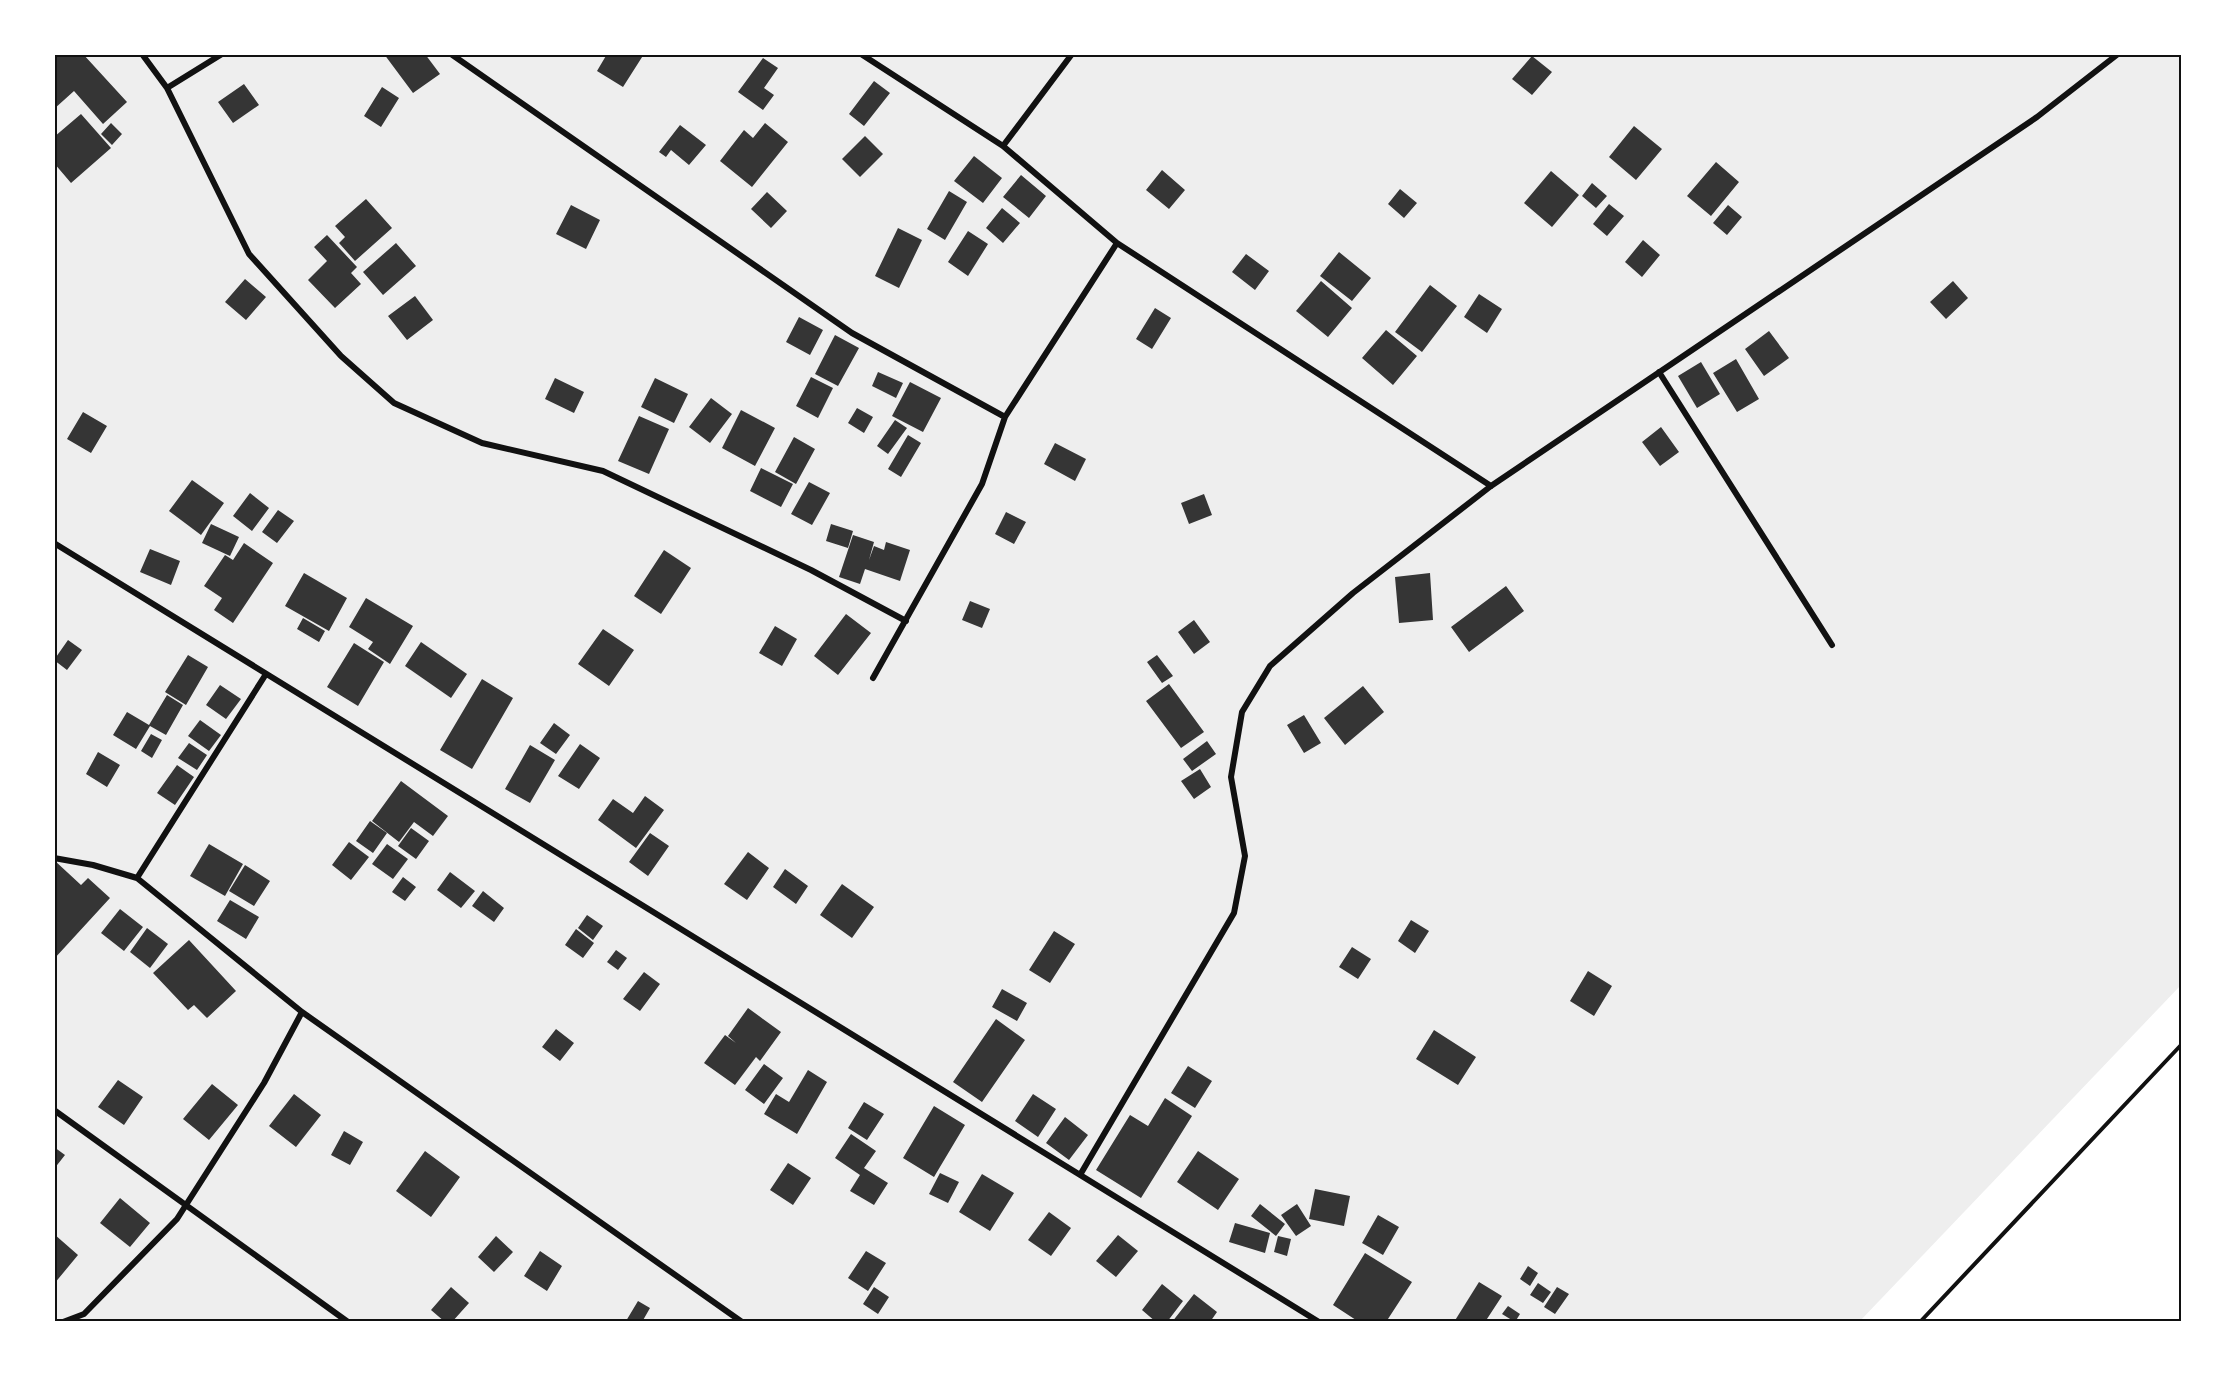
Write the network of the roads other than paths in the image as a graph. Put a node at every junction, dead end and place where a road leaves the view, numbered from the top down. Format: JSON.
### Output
{"nodes":[{"id":1,"x":142,"y":54,"type":"edge"},
{"id":2,"x":222,"y":54,"type":"edge"},
{"id":3,"x":452,"y":54,"type":"edge"},
{"id":4,"x":861,"y":54,"type":"edge"},
{"id":5,"x":1072,"y":54,"type":"edge"},
{"id":6,"x":2118,"y":54,"type":"edge"},
{"id":7,"x":167,"y":88,"type":"junction"},
{"id":8,"x":1003,"y":146,"type":"junction"},
{"id":9,"x":1117,"y":243,"type":"junction"},
{"id":10,"x":1659,"y":372,"type":"junction"},
{"id":11,"x":1005,"y":417,"type":"junction"},
{"id":12,"x":1491,"y":486,"type":"junction"},
{"id":13,"x":54,"y":543,"type":"edge"},
{"id":14,"x":906,"y":621,"type":"junction"},
{"id":15,"x":1832,"y":645,"type":"dead end"},
{"id":16,"x":266,"y":674,"type":"junction"},
{"id":17,"x":873,"y":678,"type":"dead end"},
{"id":18,"x":54,"y":858,"type":"edge"},
{"id":19,"x":137,"y":878,"type":"junction"},
{"id":20,"x":302,"y":1012,"type":"junction"},
{"id":21,"x":54,"y":1110,"type":"edge"},
{"id":22,"x":1080,"y":1175,"type":"junction"},
{"id":23,"x":186,"y":1205,"type":"junction"},
{"id":24,"x":63,"y":1322,"type":"edge"},
{"id":25,"x":348,"y":1322,"type":"edge"},
{"id":26,"x":742,"y":1322,"type":"edge"},
{"id":27,"x":1319,"y":1322,"type":"edge"}],
"edges":[{"from":1,"to":7,"type":"street"},
{"from":2,"to":7,"type":"street"},
{"from":3,"to":11,"type":"street"},
{"from":4,"to":8,"type":"street"},
{"from":5,"to":8,"type":"street"},
{"from":6,"to":10,"type":"street"},
{"from":7,"to":14,"type":"street"},
{"from":8,"to":9,"type":"street"},
{"from":9,"to":11,"type":"street"},
{"from":9,"to":12,"type":"street"},
{"from":10,"to":12,"type":"street"},
{"from":10,"to":15,"type":"street"},
{"from":11,"to":14,"type":"street"},
{"from":12,"to":22,"type":"street"},
{"from":13,"to":16,"type":"street"},
{"from":14,"to":17,"type":"street"},
{"from":16,"to":19,"type":"street"},
{"from":16,"to":22,"type":"street"},
{"from":18,"to":19,"type":"street"},
{"from":19,"to":20,"type":"street"},
{"from":20,"to":23,"type":"street"},
{"from":20,"to":26,"type":"street"},
{"from":21,"to":23,"type":"street"},
{"from":22,"to":27,"type":"street"},
{"from":23,"to":24,"type":"street"},
{"from":23,"to":25,"type":"street"}]}
